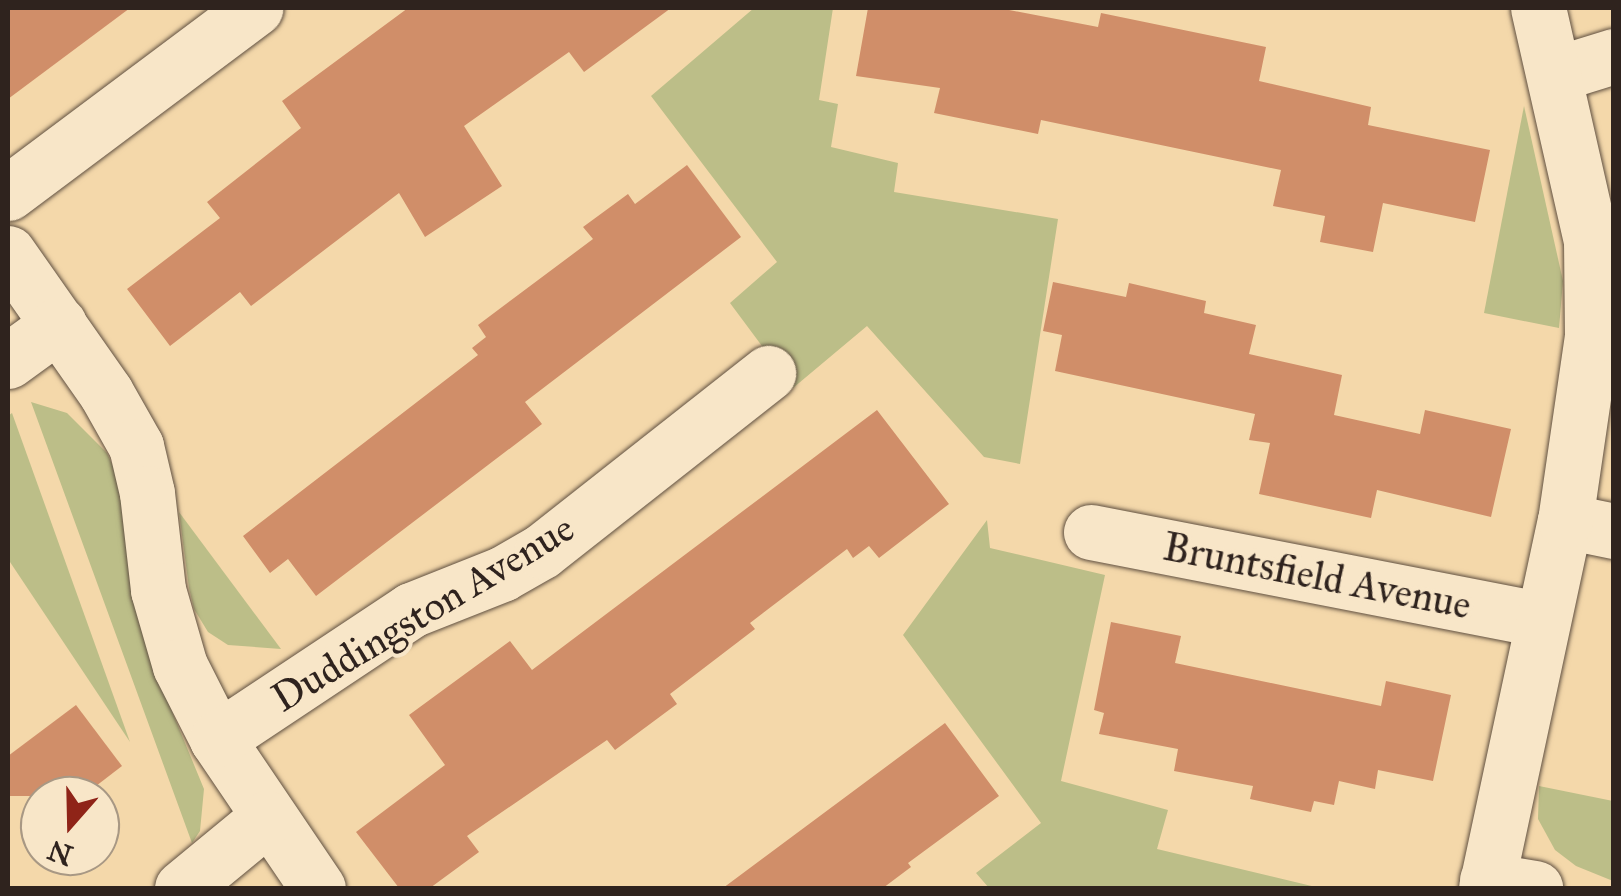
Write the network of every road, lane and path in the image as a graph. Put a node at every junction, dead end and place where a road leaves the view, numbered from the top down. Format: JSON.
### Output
{"nodes":[{"id":1,"x":255,"y":8,"type":"edge"},
{"id":2,"x":1538,"y":8,"type":"edge"},
{"id":3,"x":1614,"y":56,"type":"edge"},
{"id":4,"x":1556,"y":74,"type":"junction"},
{"id":5,"x":8,"y":194,"type":"edge"},
{"id":6,"x":8,"y":253,"type":"edge"},
{"id":7,"x":59,"y":324,"type":"junction"},
{"id":8,"x":8,"y":362,"type":"edge"},
{"id":9,"x":768,"y":372,"type":"dead end"},
{"id":10,"x":1589,"y":526,"type":"edge"},
{"id":11,"x":1091,"y":532,"type":"dead end"},
{"id":12,"x":1542,"y":620,"type":"junction"},
{"id":13,"x":217,"y":739,"type":"junction"},
{"id":14,"x":268,"y":818,"type":"junction"},
{"id":15,"x":1503,"y":886,"type":"edge"},
{"id":16,"x":182,"y":888,"type":"edge"},
{"id":17,"x":318,"y":888,"type":"edge"}],
"edges":[{"from":1,"to":5,"type":"street"},
{"from":2,"to":4,"type":"street"},
{"from":3,"to":4,"type":"street"},
{"from":4,"to":10,"type":"street"},
{"from":6,"to":7,"type":"street"},
{"from":7,"to":8,"type":"street"},
{"from":7,"to":13,"type":"street"},
{"from":9,"to":13,"type":"street","name":"Duddingston Avenue"},
{"from":10,"to":12,"type":"street"},
{"from":11,"to":12,"type":"street","name":"Bruntsfield Avenue"},
{"from":12,"to":15,"type":"street"},
{"from":13,"to":14,"type":"street"},
{"from":14,"to":16,"type":"street"},
{"from":14,"to":17,"type":"street"}]}
